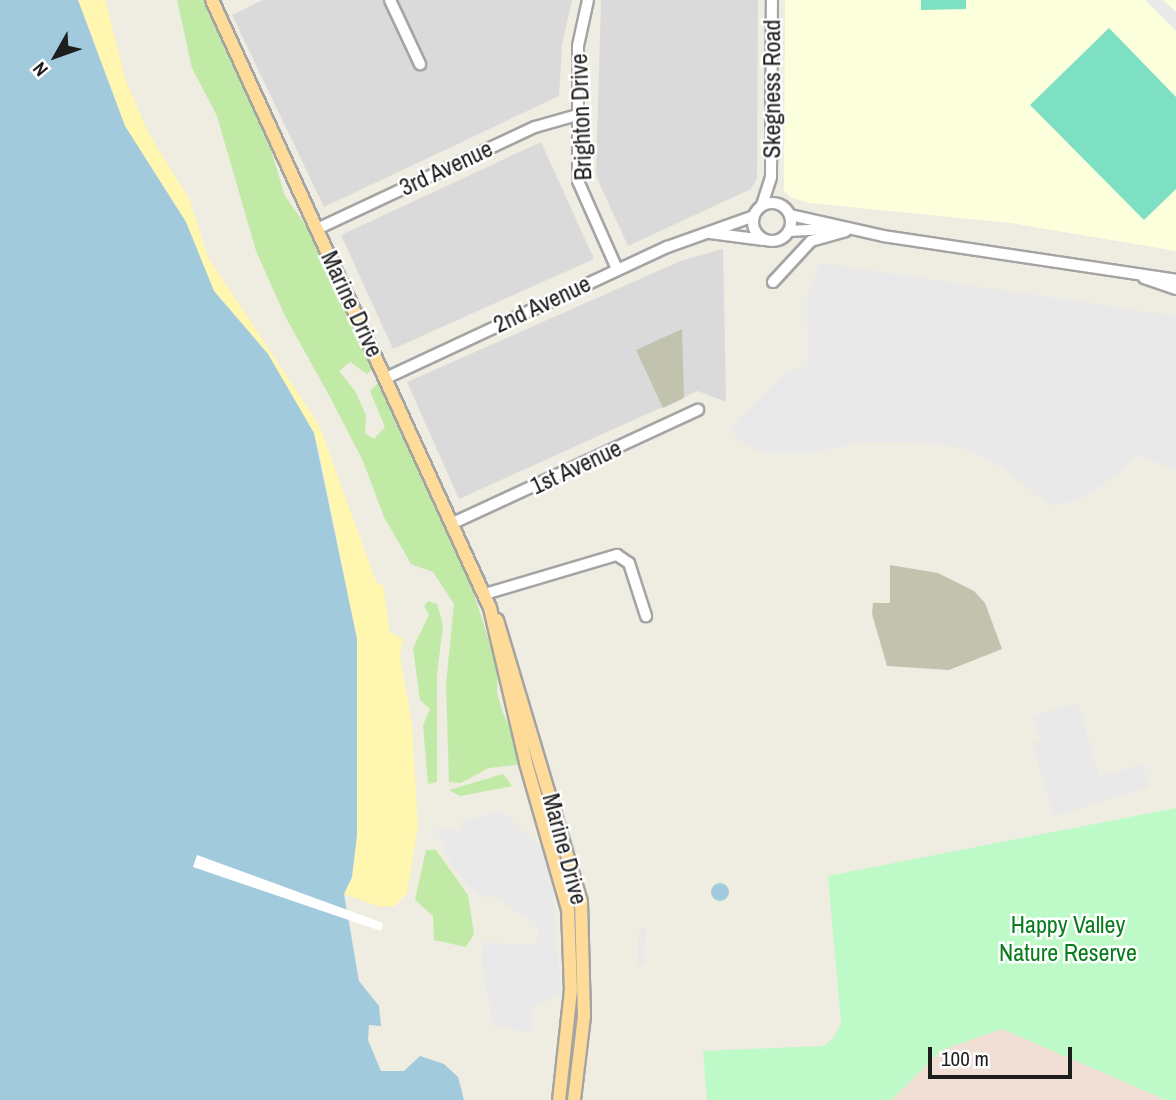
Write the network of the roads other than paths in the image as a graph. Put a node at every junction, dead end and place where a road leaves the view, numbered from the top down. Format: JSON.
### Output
{"nodes":[{"id":1,"x":212,"y":0,"type":"edge"},
{"id":2,"x":390,"y":0,"type":"edge"},
{"id":3,"x":587,"y":0,"type":"edge"},
{"id":4,"x":772,"y":0,"type":"edge"},
{"id":5,"x":420,"y":64,"type":"dead end"},
{"id":6,"x":577,"y":115,"type":"junction"},
{"id":7,"x":771,"y":177,"type":"junction"},
{"id":8,"x":762,"y":205,"type":"junction"},
{"id":9,"x":781,"y":205,"type":"junction"},
{"id":10,"x":790,"y":215,"type":"junction"},
{"id":11,"x":754,"y":216,"type":"junction"},
{"id":12,"x":317,"y":229,"type":"junction"},
{"id":13,"x":844,"y":229,"type":"junction"},
{"id":14,"x":789,"y":231,"type":"junction"},
{"id":15,"x":698,"y":234,"type":"junction"},
{"id":16,"x":765,"y":240,"type":"junction"},
{"id":17,"x":617,"y":269,"type":"junction"},
{"id":18,"x":1137,"y":275,"type":"junction"},
{"id":19,"x":1176,"y":280,"type":"edge"},
{"id":20,"x":773,"y":282,"type":"dead end"},
{"id":21,"x":1176,"y":289,"type":"edge"},
{"id":22,"x":386,"y":378,"type":"junction"},
{"id":23,"x":698,"y":410,"type":"dead end"},
{"id":24,"x":453,"y":523,"type":"junction"},
{"id":25,"x":485,"y":594,"type":"junction"},
{"id":26,"x":490,"y":608,"type":"junction"},
{"id":27,"x":646,"y":616,"type":"dead end"},
{"id":28,"x":559,"y":1100,"type":"edge"},
{"id":29,"x":574,"y":1100,"type":"edge"}],
"edges":[{"from":1,"to":12,"type":"main road","name":"Marine Drive"},
{"from":2,"to":5,"type":"street"},
{"from":3,"to":6,"type":"street","name":"Brighton Drive"},
{"from":4,"to":7,"type":"street","name":"Skegness Road"},
{"from":6,"to":12,"type":"street","name":"3rd Avenue"},
{"from":6,"to":17,"type":"street","name":"Brighton Drive"},
{"from":7,"to":8,"type":"street","name":"Skegness Road"},
{"from":7,"to":9,"type":"street","name":"Skegness Road"},
{"from":8,"to":9,"type":"street"},
{"from":8,"to":11,"type":"street"},
{"from":9,"to":10,"type":"street"},
{"from":10,"to":13,"type":"street"},
{"from":10,"to":14,"type":"street"},
{"from":11,"to":15,"type":"street","name":"2nd Avenue"},
{"from":11,"to":16,"type":"street"},
{"from":12,"to":22,"type":"main road","name":"Marine Drive"},
{"from":13,"to":14,"type":"street"},
{"from":13,"to":18,"type":"street"},
{"from":13,"to":20,"type":"street"},
{"from":14,"to":16,"type":"street"},
{"from":15,"to":16,"type":"street","name":"2nd Avenue"},
{"from":15,"to":17,"type":"street","name":"2nd Avenue"},
{"from":17,"to":22,"type":"street","name":"2nd Avenue"},
{"from":18,"to":19,"type":"street"},
{"from":18,"to":21,"type":"street"},
{"from":22,"to":24,"type":"main road","name":"Marine Drive"},
{"from":23,"to":24,"type":"street","name":"1st Avenue"},
{"from":24,"to":25,"type":"main road","name":"Marine Drive"},
{"from":25,"to":26,"type":"main road","name":"Marine Drive"},
{"from":25,"to":27,"type":"street"},
{"from":26,"to":28,"type":"main road","name":"Marine Drive"},
{"from":26,"to":29,"type":"main road","name":"Marine Drive"}]}
